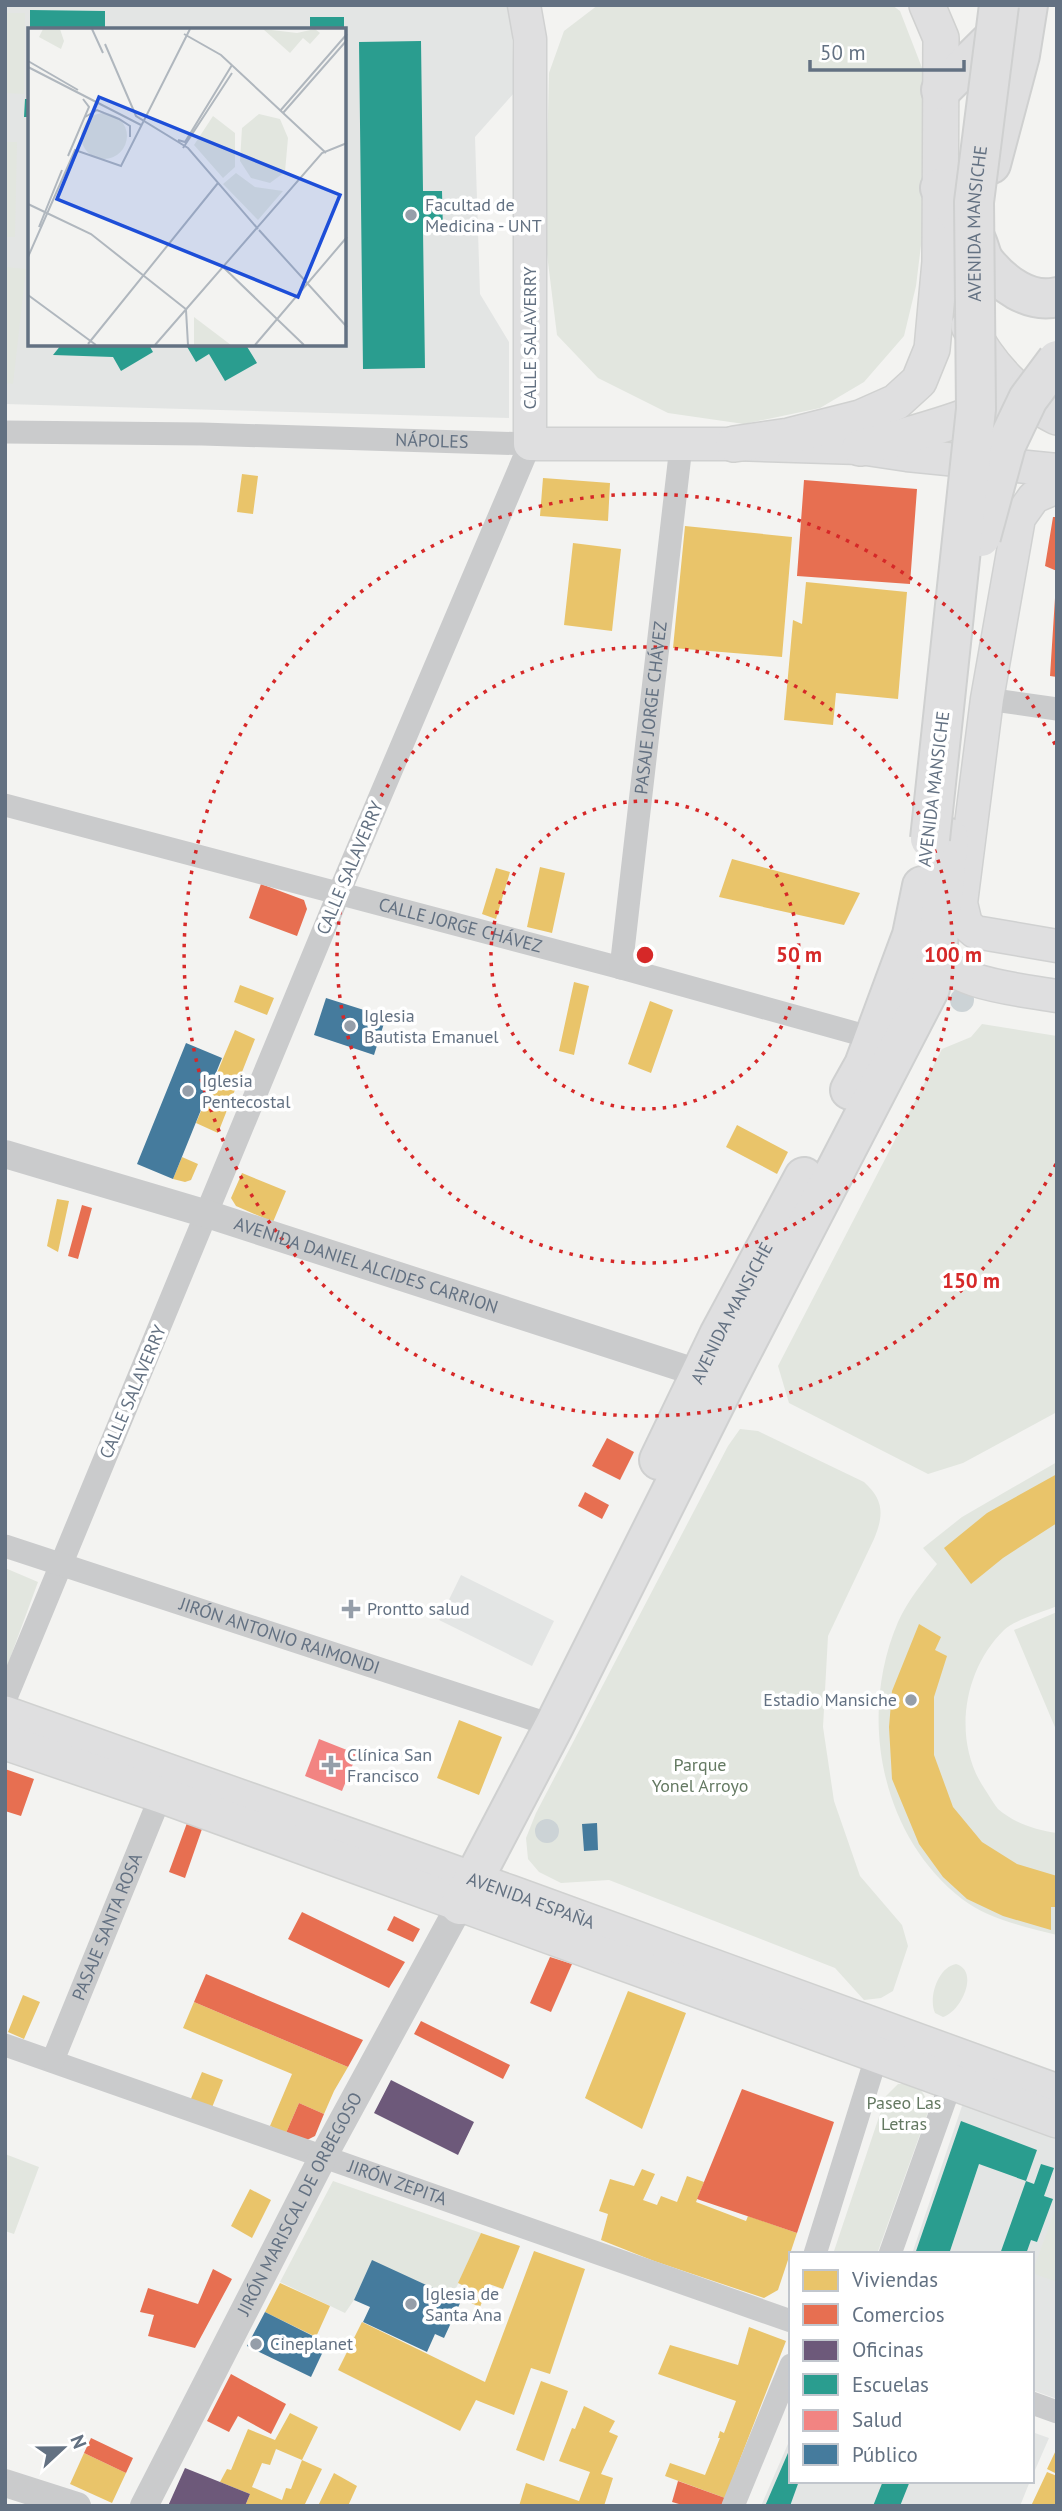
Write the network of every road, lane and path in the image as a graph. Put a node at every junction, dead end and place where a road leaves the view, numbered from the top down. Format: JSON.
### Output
{"nodes":[{"id":1,"x":524,"y":5,"type":"edge"},
{"id":2,"x":548,"y":5,"type":"edge"},
{"id":3,"x":927,"y":5,"type":"edge"},
{"id":4,"x":999,"y":5,"type":"edge"},
{"id":5,"x":1020,"y":5,"type":"edge"},
{"id":6,"x":1028,"y":5,"type":"edge"},
{"id":7,"x":530,"y":39,"type":"junction"},
{"id":8,"x":941,"y":90,"type":"junction"},
{"id":9,"x":940,"y":188,"type":"junction"},
{"id":10,"x":978,"y":242,"type":"junction"},
{"id":11,"x":940,"y":262,"type":"junction"},
{"id":12,"x":1057,"y":297,"type":"edge"},
{"id":13,"x":1057,"y":360,"type":"edge"},
{"id":14,"x":1057,"y":373,"type":"edge"},
{"id":15,"x":1021,"y":393,"type":"junction"},
{"id":16,"x":1057,"y":417,"type":"edge"},
{"id":17,"x":5,"y":432,"type":"edge"},
{"id":18,"x":530,"y":444,"type":"junction"},
{"id":19,"x":734,"y":444,"type":"junction"},
{"id":20,"x":681,"y":446,"type":"junction"},
{"id":21,"x":860,"y":448,"type":"junction"},
{"id":22,"x":1057,"y":470,"type":"edge"},
{"id":23,"x":1057,"y":487,"type":"edge"},
{"id":24,"x":987,"y":699,"type":"junction"},
{"id":25,"x":1057,"y":709,"type":"edge"},
{"id":26,"x":5,"y":805,"type":"edge"},
{"id":27,"x":939,"y":839,"type":"junction"},
{"id":28,"x":339,"y":893,"type":"junction"},
{"id":29,"x":1057,"y":946,"type":"edge"},
{"id":30,"x":924,"y":948,"type":"junction"},
{"id":31,"x":621,"y":968,"type":"junction"},
{"id":32,"x":1057,"y":996,"type":"edge"},
{"id":33,"x":873,"y":1038,"type":"junction"},
{"id":34,"x":5,"y":1154,"type":"edge"},
{"id":35,"x":207,"y":1214,"type":"junction"},
{"id":36,"x":713,"y":1377,"type":"junction"},
{"id":37,"x":5,"y":1546,"type":"edge"},
{"id":38,"x":62,"y":1564,"type":"junction"},
{"id":39,"x":5,"y":1700,"type":"edge"},
{"id":40,"x":5,"y":1714,"type":"edge"},
{"id":41,"x":554,"y":1726,"type":"junction"},
{"id":42,"x":5,"y":1742,"type":"edge"},
{"id":43,"x":161,"y":1795,"type":"junction"},
{"id":44,"x":467,"y":1892,"type":"junction"},
{"id":45,"x":881,"y":2042,"type":"junction"},
{"id":46,"x":5,"y":2045,"type":"edge"},
{"id":47,"x":53,"y":2060,"type":"junction"},
{"id":48,"x":956,"y":2070,"type":"junction"},
{"id":49,"x":1057,"y":2092,"type":"edge"},
{"id":50,"x":1057,"y":2120,"type":"edge"},
{"id":51,"x":324,"y":2155,"type":"junction"},
{"id":52,"x":816,"y":2252,"type":"edge"},
{"id":53,"x":891,"y":2252,"type":"edge"},
{"id":54,"x":789,"y":2320,"type":"edge"},
{"id":55,"x":789,"y":2370,"type":"edge"},
{"id":56,"x":1034,"y":2404,"type":"edge"},
{"id":57,"x":1057,"y":2412,"type":"edge"},
{"id":58,"x":5,"y":2483,"type":"edge"},
{"id":59,"x":77,"y":2506,"type":"edge"},
{"id":60,"x":144,"y":2506,"type":"edge"},
{"id":61,"x":733,"y":2506,"type":"edge"}],
"edges":[{"from":1,"to":7,"type":"main road","name":"CALLE SALAVERRY"},
{"from":2,"to":7,"type":"main road"},
{"from":3,"to":8,"type":"main road"},
{"from":4,"to":27,"type":"highway","name":"AVENIDA MANSICHE","bridge":true},
{"from":5,"to":8,"type":"highway"},
{"from":6,"to":10,"type":"highway","name":"AVENIDA MANSICHE"},
{"from":7,"to":18,"type":"main road","name":"CALLE SALAVERRY"},
{"from":8,"to":9,"type":"main road"},
{"from":9,"to":10,"type":"highway"},
{"from":9,"to":11,"type":"main road"},
{"from":10,"to":12,"type":"highway"},
{"from":11,"to":15,"type":"main road"},
{"from":11,"to":19,"type":"main road"},
{"from":13,"to":27,"type":"highway","name":"AVENIDA MANSICHE","bridge":true},
{"from":14,"to":15,"type":"main road"},
{"from":15,"to":16,"type":"main road"},
{"from":15,"to":21,"type":"main road"},
{"from":17,"to":18,"type":"street","name":"NÁPOLES"},
{"from":18,"to":20,"type":"main road","name":"NÁPOLES"},
{"from":18,"to":28,"type":"street","name":"CALLE SALAVERRY"},
{"from":19,"to":20,"type":"main road","name":"NÁPOLES"},
{"from":19,"to":21,"type":"main road","name":"NÁPOLES"},
{"from":20,"to":31,"type":"street","name":"PASAJE JORGE CHÁVEZ"},
{"from":21,"to":22,"type":"main road","name":"NÁPOLES"},
{"from":23,"to":24,"type":"main road"},
{"from":24,"to":25,"type":"street"},
{"from":24,"to":29,"type":"main road"},
{"from":26,"to":28,"type":"street","name":"CALLE JORGE CHÁVEZ"},
{"from":27,"to":30,"type":"highway","name":"AVENIDA MANSICHE"},
{"from":28,"to":31,"type":"street","name":"CALLE JORGE CHÁVEZ"},
{"from":28,"to":35,"type":"street","name":"CALLE SALAVERRY"},
{"from":30,"to":32,"type":"main road"},
{"from":30,"to":33,"type":"highway","name":"AVENIDA MANSICHE"},
{"from":30,"to":36,"type":"highway","name":"AVENIDA MANSICHE"},
{"from":31,"to":33,"type":"street","name":"CALLE JORGE CHÁVEZ"},
{"from":33,"to":36,"type":"highway","name":"AVENIDA MANSICHE"},
{"from":34,"to":35,"type":"street","name":"AVENIDA DANIEL ALCIDES CARRION"},
{"from":35,"to":36,"type":"street","name":"AVENIDA DANIEL ALCIDES CARRION"},
{"from":35,"to":38,"type":"street","name":"CALLE SALAVERRY"},
{"from":36,"to":41,"type":"highway","name":"AVENIDA MANSICHE"},
{"from":37,"to":38,"type":"street","name":"JIRÓN ANTONIO RAIMONDI"},
{"from":38,"to":39,"type":"street","name":"CALLE SALAVERRY"},
{"from":38,"to":41,"type":"street","name":"JIRÓN ANTONIO RAIMONDI"},
{"from":40,"to":44,"type":"main road","name":"AVENIDA ESPAÑA"},
{"from":41,"to":44,"type":"highway","name":"AVENIDA MANSICHE"},
{"from":42,"to":43,"type":"main road","name":"AVENIDA ESPAÑA"},
{"from":43,"to":44,"type":"main road","name":"AVENIDA ESPAÑA"},
{"from":43,"to":47,"type":"street","name":"PASAJE SANTA ROSA"},
{"from":44,"to":45,"type":"main road","name":"AVENIDA ESPAÑA"},
{"from":44,"to":51,"type":"street","name":"JIRÓN MARISCAL DE ORBEGOSO"},
{"from":45,"to":48,"type":"main road","name":"AVENIDA ESPAÑA"},
{"from":45,"to":52,"type":"street"},
{"from":46,"to":47,"type":"street","name":"JIRÓN ZEPITA"},
{"from":47,"to":51,"type":"street","name":"JIRÓN ZEPITA"},
{"from":48,"to":49,"type":"main road","name":"AVENIDA ESPAÑA"},
{"from":48,"to":50,"type":"main road","name":"AVENIDA ESPAÑA"},
{"from":48,"to":53,"type":"street"},
{"from":51,"to":54,"type":"street","name":"JIRÓN ZEPITA"},
{"from":51,"to":60,"type":"street","name":"JIRÓN MARISCAL DE ORBEGOSO"},
{"from":55,"to":61,"type":"street"},
{"from":56,"to":57,"type":"street"},
{"from":58,"to":59,"type":"street"}]}
